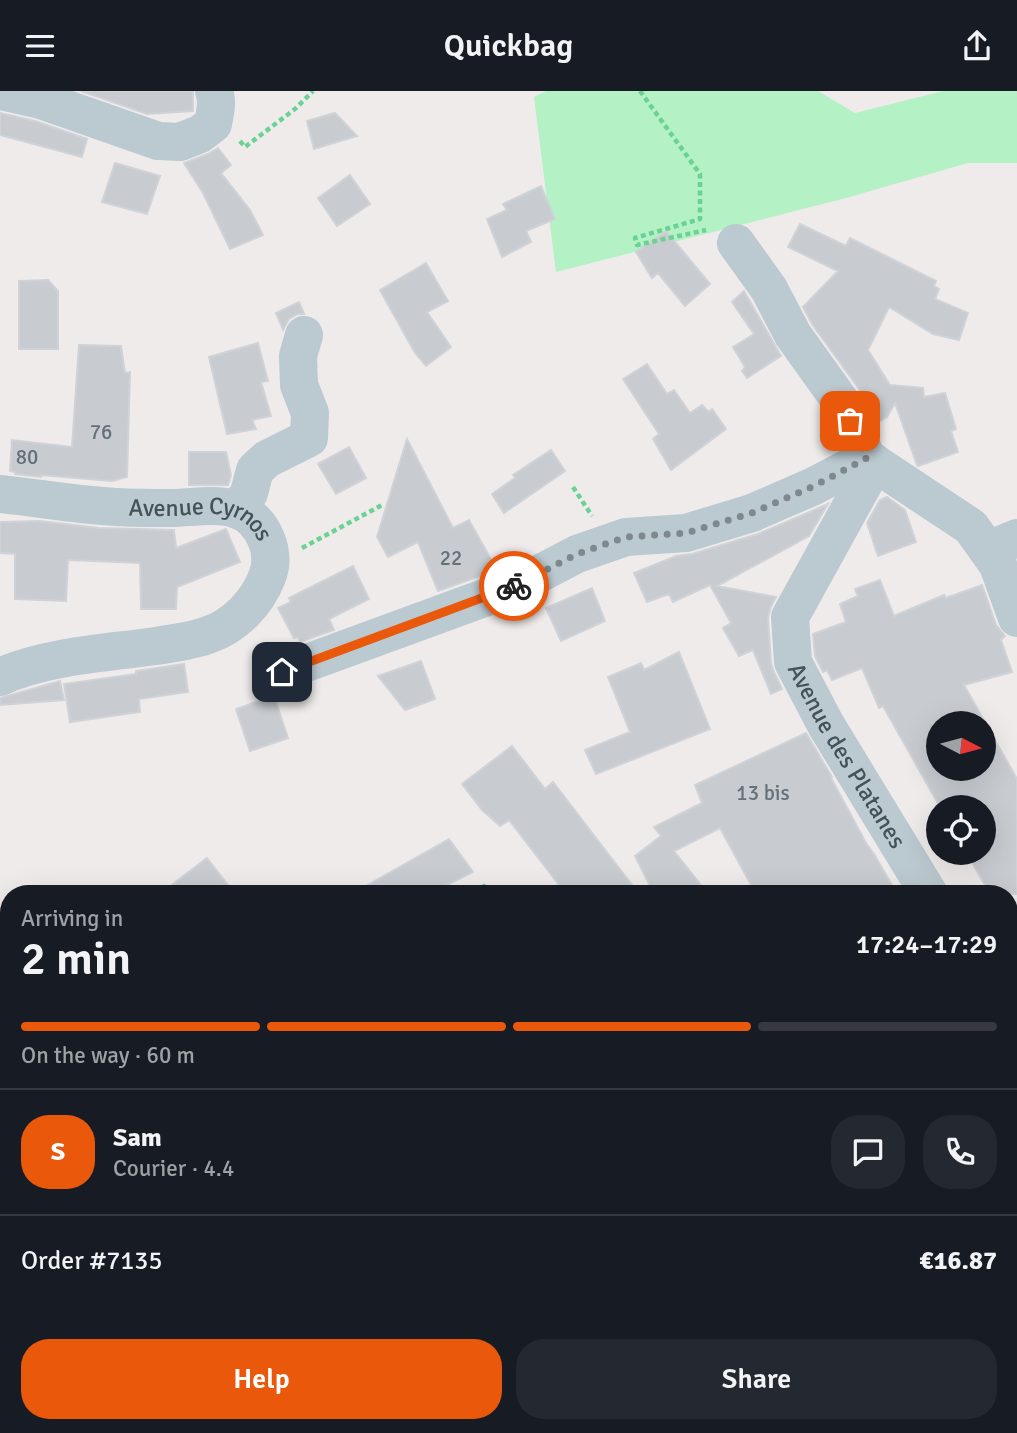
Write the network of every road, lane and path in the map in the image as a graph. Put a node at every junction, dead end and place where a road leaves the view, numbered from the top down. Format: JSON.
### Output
{"nodes":[{"id":1,"x":1,"y":91,"type":"edge"},
{"id":2,"x":313,"y":91,"type":"edge"},
{"id":3,"x":640,"y":91,"type":"edge"},
{"id":4,"x":214,"y":108,"type":"edge"},
{"id":5,"x":736,"y":243,"type":"joint"},
{"id":6,"x":304,"y":335,"type":"dead end"},
{"id":7,"x":871,"y":461,"type":"junction"},
{"id":8,"x":573,"y":487,"type":"dead end"},
{"id":9,"x":0,"y":493,"type":"edge"},
{"id":10,"x":384,"y":504,"type":"dead end"},
{"id":11,"x":239,"y":510,"type":"junction"},
{"id":12,"x":592,"y":517,"type":"dead end"},
{"id":13,"x":1002,"y":544,"type":"edge"},
{"id":14,"x":270,"y":566,"type":"junction"},
{"id":15,"x":1017,"y":618,"type":"edge"},
{"id":16,"x":282,"y":672,"type":"dead end"},
{"id":17,"x":0,"y":677,"type":"edge"},
{"id":18,"x":924,"y":885,"type":"edge"}],
"edges":[{"from":1,"to":4,"type":"street"},
{"from":2,"to":4,"type":"path"},
{"from":3,"to":5,"type":"path"},
{"from":5,"to":7,"type":"street"},
{"from":6,"to":11,"type":"street"},
{"from":7,"to":13,"type":"street"},
{"from":7,"to":16,"type":"street"},
{"from":7,"to":18,"type":"street","name":"Avenue des Platanes"},
{"from":8,"to":12,"type":"path"},
{"from":9,"to":11,"type":"street","name":"Avenue Cyrnos"},
{"from":10,"to":14,"type":"path"},
{"from":11,"to":14,"type":"street","name":"Avenue Cyrnos"},
{"from":13,"to":15,"type":"street"},
{"from":14,"to":17,"type":"street","name":"Avenue Cyrnos"}]}
